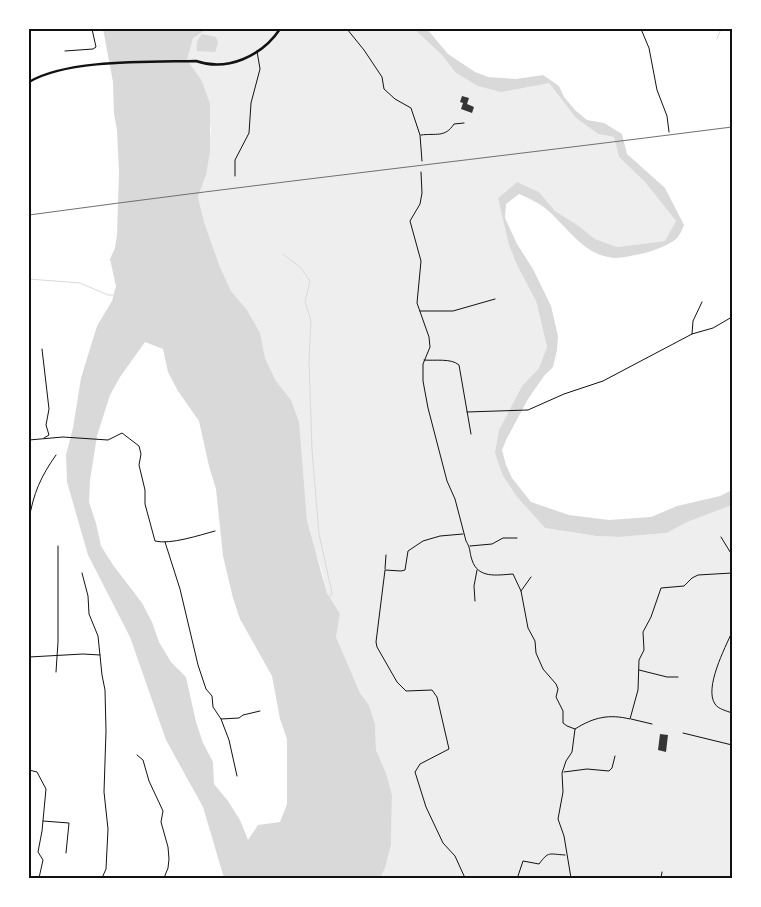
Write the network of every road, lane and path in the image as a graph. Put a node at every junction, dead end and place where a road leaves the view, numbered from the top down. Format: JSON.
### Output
{"nodes":[{"id":1,"x":92,"y":29,"type":"edge"},
{"id":2,"x":280,"y":29,"type":"edge"},
{"id":3,"x":347,"y":29,"type":"edge"},
{"id":4,"x":641,"y":29,"type":"edge"},
{"id":5,"x":257,"y":50,"type":"junction"},
{"id":6,"x":65,"y":51,"type":"dead end"},
{"id":7,"x":29,"y":82,"type":"edge"},
{"id":8,"x":464,"y":123,"type":"dead end"},
{"id":9,"x":669,"y":132,"type":"dead end"},
{"id":10,"x":420,"y":135,"type":"junction"},
{"id":11,"x":422,"y":161,"type":"dead end"},
{"id":12,"x":421,"y":172,"type":"dead end"},
{"id":13,"x":235,"y":176,"type":"dead end"},
{"id":14,"x":495,"y":300,"type":"dead end"},
{"id":15,"x":702,"y":302,"type":"dead end"},
{"id":16,"x":419,"y":311,"type":"junction"},
{"id":17,"x":732,"y":317,"type":"edge"},
{"id":18,"x":692,"y":334,"type":"junction"},
{"id":19,"x":42,"y":349,"type":"dead end"},
{"id":20,"x":424,"y":360,"type":"junction"},
{"id":21,"x":467,"y":412,"type":"junction"},
{"id":22,"x":471,"y":434,"type":"dead end"},
{"id":23,"x":44,"y":438,"type":"junction"},
{"id":24,"x":29,"y":440,"type":"edge"},
{"id":25,"x":56,"y":455,"type":"dead end"},
{"id":26,"x":29,"y":520,"type":"edge"},
{"id":27,"x":215,"y":531,"type":"dead end"},
{"id":28,"x":464,"y":534,"type":"junction"},
{"id":29,"x":722,"y":537,"type":"dead end"},
{"id":30,"x":517,"y":538,"type":"dead end"},
{"id":31,"x":165,"y":542,"type":"junction"},
{"id":32,"x":58,"y":546,"type":"dead end"},
{"id":33,"x":470,"y":546,"type":"junction"},
{"id":34,"x":732,"y":554,"type":"edge"},
{"id":35,"x":386,"y":555,"type":"dead end"},
{"id":36,"x":477,"y":569,"type":"junction"},
{"id":37,"x":385,"y":570,"type":"junction"},
{"id":38,"x":82,"y":573,"type":"dead end"},
{"id":39,"x":732,"y":573,"type":"edge"},
{"id":40,"x":531,"y":577,"type":"dead end"},
{"id":41,"x":521,"y":591,"type":"junction"},
{"id":42,"x":475,"y":601,"type":"dead end"},
{"id":43,"x":732,"y":632,"type":"edge"},
{"id":44,"x":57,"y":656,"type":"junction"},
{"id":45,"x":101,"y":656,"type":"junction"},
{"id":46,"x":29,"y":657,"type":"edge"},
{"id":47,"x":638,"y":670,"type":"junction"},
{"id":48,"x":56,"y":672,"type":"dead end"},
{"id":49,"x":678,"y":677,"type":"dead end"},
{"id":50,"x":260,"y":711,"type":"dead end"},
{"id":51,"x":732,"y":713,"type":"edge"},
{"id":52,"x":221,"y":719,"type":"junction"},
{"id":53,"x":630,"y":719,"type":"junction"},
{"id":54,"x":652,"y":724,"type":"dead end"},
{"id":55,"x":575,"y":729,"type":"junction"},
{"id":56,"x":683,"y":733,"type":"dead end"},
{"id":57,"x":732,"y":745,"type":"edge"},
{"id":58,"x":137,"y":755,"type":"dead end"},
{"id":59,"x":615,"y":756,"type":"dead end"},
{"id":60,"x":29,"y":770,"type":"edge"},
{"id":61,"x":562,"y":772,"type":"junction"},
{"id":62,"x":237,"y":776,"type":"dead end"},
{"id":63,"x":43,"y":821,"type":"junction"},
{"id":64,"x":66,"y":853,"type":"dead end"},
{"id":65,"x":566,"y":855,"type":"junction"},
{"id":66,"x":662,"y":872,"type":"dead end"},
{"id":67,"x":518,"y":876,"type":"dead end"},
{"id":68,"x":39,"y":878,"type":"edge"},
{"id":69,"x":102,"y":878,"type":"edge"},
{"id":70,"x":164,"y":878,"type":"edge"},
{"id":71,"x":465,"y":878,"type":"edge"},
{"id":72,"x":571,"y":878,"type":"edge"},
{"id":73,"x":661,"y":878,"type":"edge"}],
"edges":[{"from":1,"to":6,"type":"street"},
{"from":2,"to":5,"type":"highway"},
{"from":3,"to":10,"type":"street"},
{"from":4,"to":9,"type":"street"},
{"from":5,"to":7,"type":"highway"},
{"from":5,"to":13,"type":"street"},
{"from":8,"to":10,"type":"street"},
{"from":10,"to":11,"type":"street"},
{"from":12,"to":16,"type":"street"},
{"from":14,"to":16,"type":"street"},
{"from":15,"to":18,"type":"street"},
{"from":16,"to":20,"type":"street"},
{"from":17,"to":18,"type":"street"},
{"from":18,"to":21,"type":"street"},
{"from":19,"to":23,"type":"street"},
{"from":20,"to":21,"type":"street"},
{"from":20,"to":28,"type":"street"},
{"from":21,"to":22,"type":"street"},
{"from":23,"to":24,"type":"street"},
{"from":23,"to":31,"type":"street"},
{"from":25,"to":26,"type":"street"},
{"from":27,"to":31,"type":"street"},
{"from":28,"to":33,"type":"street"},
{"from":28,"to":37,"type":"street"},
{"from":29,"to":34,"type":"street"},
{"from":30,"to":33,"type":"street"},
{"from":31,"to":52,"type":"street"},
{"from":32,"to":44,"type":"street"},
{"from":33,"to":36,"type":"street"},
{"from":35,"to":37,"type":"street"},
{"from":36,"to":41,"type":"street"},
{"from":36,"to":42,"type":"street"},
{"from":37,"to":71,"type":"street"},
{"from":38,"to":45,"type":"street"},
{"from":39,"to":47,"type":"street"},
{"from":40,"to":41,"type":"street"},
{"from":41,"to":55,"type":"street"},
{"from":43,"to":51,"type":"street"},
{"from":44,"to":45,"type":"street"},
{"from":44,"to":46,"type":"street"},
{"from":44,"to":48,"type":"street"},
{"from":45,"to":69,"type":"street"},
{"from":47,"to":49,"type":"street"},
{"from":47,"to":53,"type":"street"},
{"from":50,"to":52,"type":"street"},
{"from":52,"to":62,"type":"street"},
{"from":53,"to":54,"type":"street"},
{"from":53,"to":55,"type":"street"},
{"from":55,"to":61,"type":"street"},
{"from":56,"to":57,"type":"street"},
{"from":58,"to":70,"type":"street"},
{"from":59,"to":61,"type":"street"},
{"from":60,"to":63,"type":"street"},
{"from":61,"to":65,"type":"street"},
{"from":63,"to":64,"type":"street"},
{"from":63,"to":68,"type":"street"},
{"from":65,"to":67,"type":"street"},
{"from":65,"to":72,"type":"street"},
{"from":66,"to":73,"type":"street"}]}
